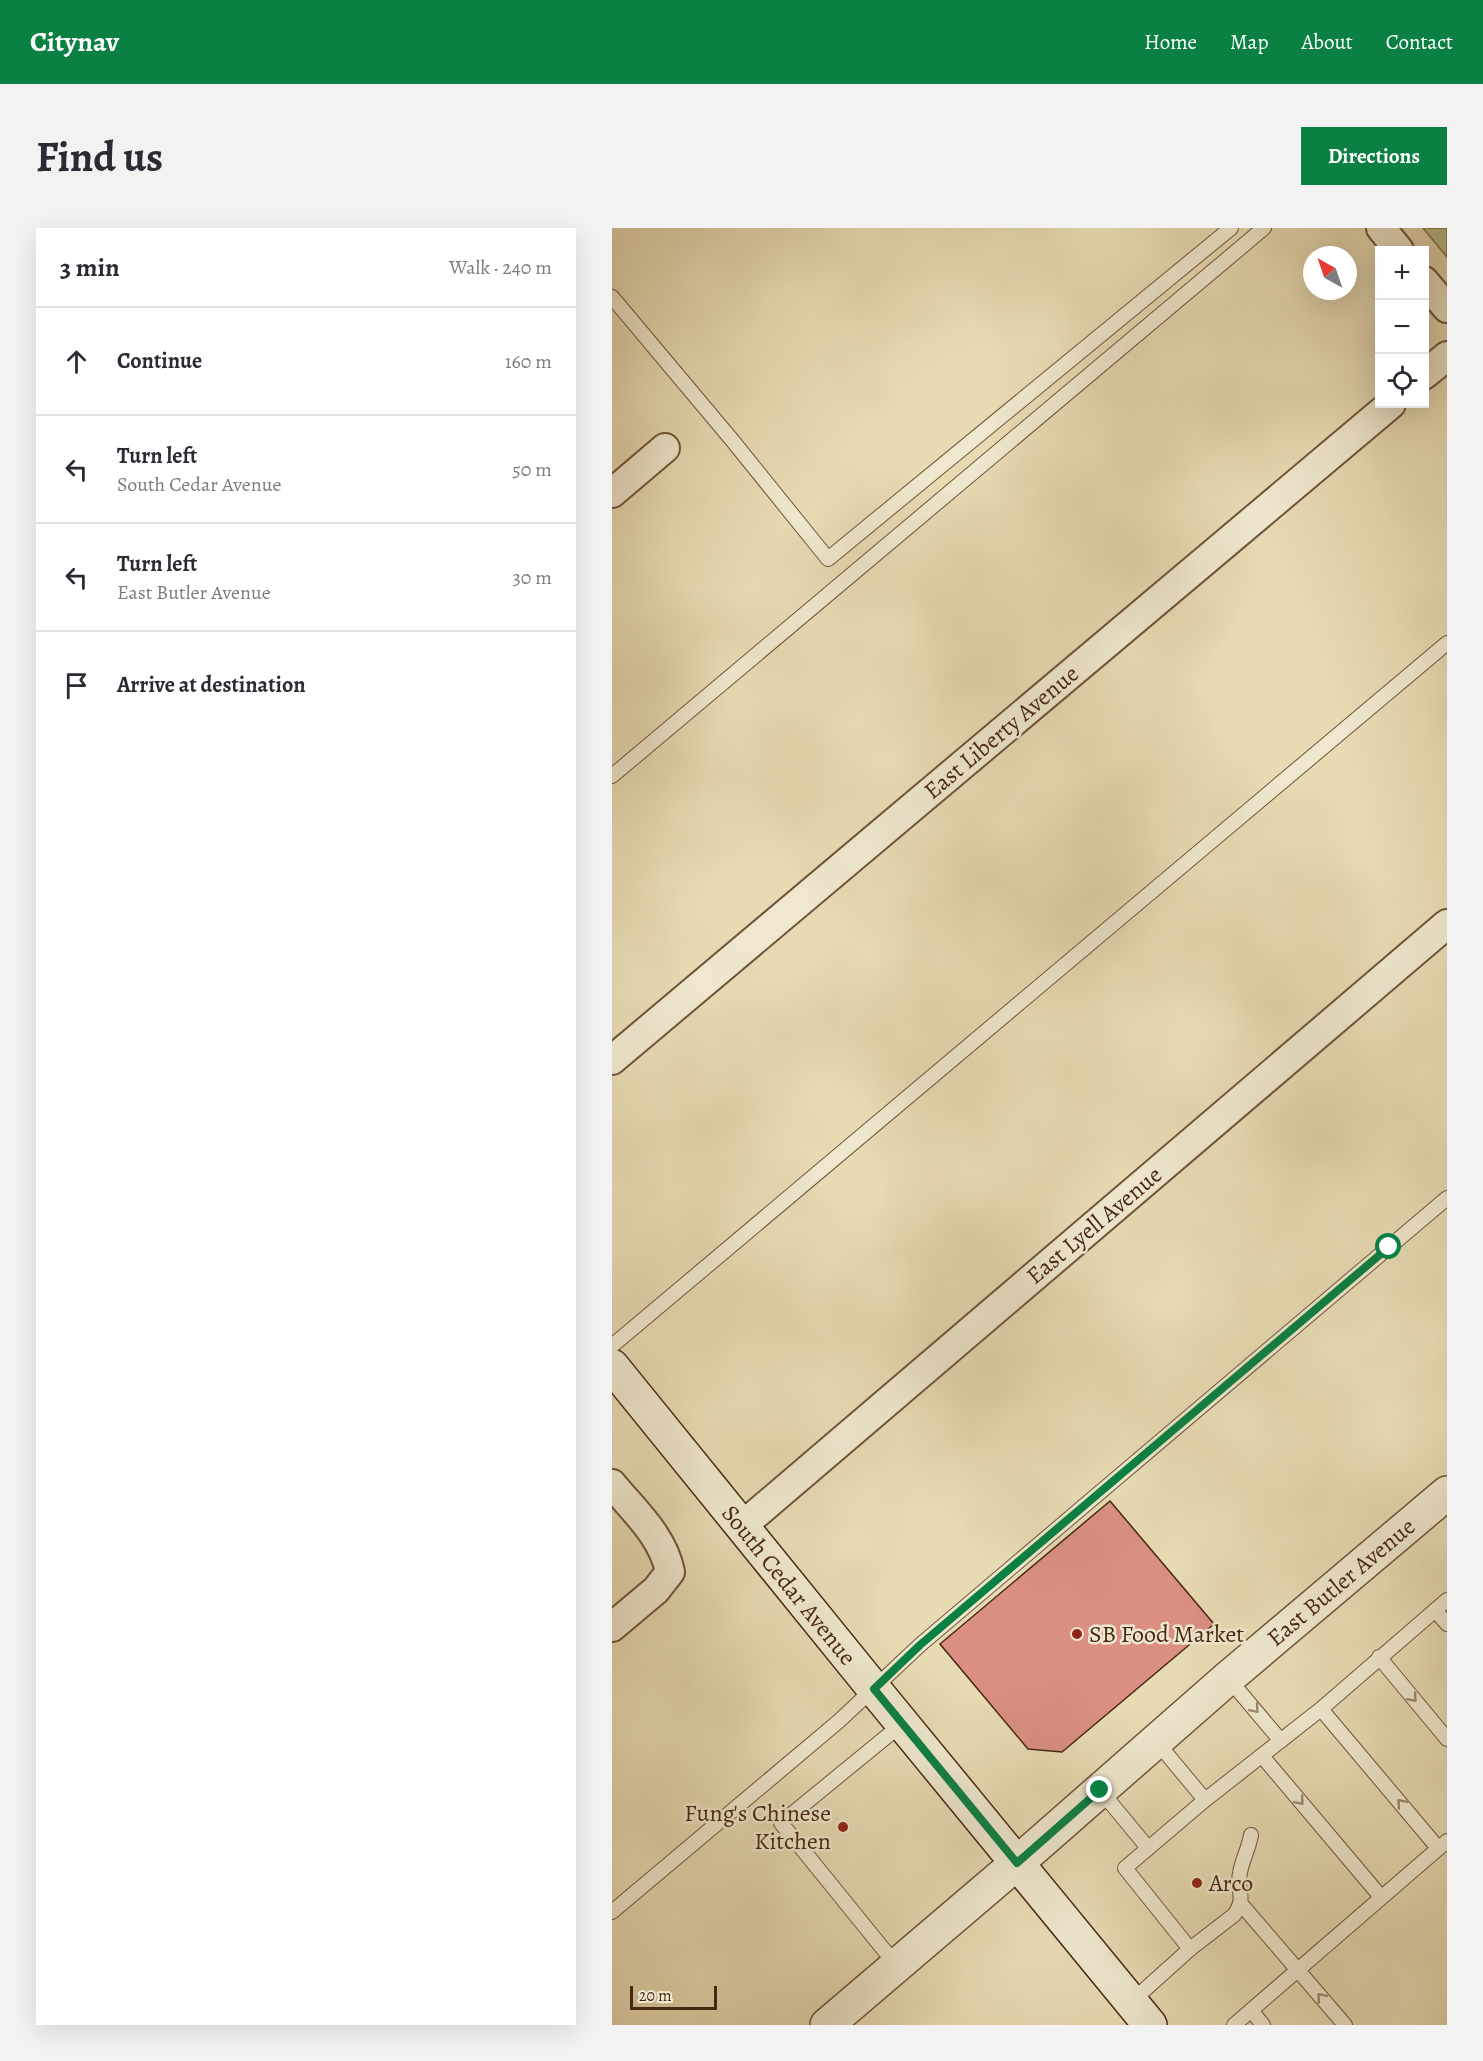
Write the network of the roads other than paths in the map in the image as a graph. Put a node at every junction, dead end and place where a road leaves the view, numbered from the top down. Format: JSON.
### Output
{"nodes":[{"id":1,"x":1231,"y":228,"type":"edge"},
{"id":2,"x":1264,"y":228,"type":"edge"},
{"id":3,"x":1381,"y":228,"type":"edge"},
{"id":4,"x":1396,"y":246,"type":"edge"},
{"id":5,"x":1429,"y":286,"type":"edge"},
{"id":6,"x":612,"y":297,"type":"edge"},
{"id":7,"x":1447,"y":308,"type":"edge"},
{"id":8,"x":1447,"y":356,"type":"edge"},
{"id":9,"x":1429,"y":372,"type":"edge"},
{"id":10,"x":1386,"y":408,"type":"edge"},
{"id":11,"x":665,"y":448,"type":"dead end"},
{"id":12,"x":612,"y":493,"type":"edge"},
{"id":13,"x":1447,"y":643,"type":"edge"},
{"id":14,"x":612,"y":776,"type":"edge"},
{"id":15,"x":1447,"y":924,"type":"edge"},
{"id":16,"x":612,"y":1060,"type":"edge"},
{"id":17,"x":1447,"y":1198,"type":"edge"},
{"id":18,"x":612,"y":1346,"type":"edge"},
{"id":19,"x":612,"y":1366,"type":"edge"},
{"id":20,"x":612,"y":1484,"type":"edge"},
{"id":21,"x":1447,"y":1493,"type":"edge"},
{"id":22,"x":742,"y":1526,"type":"junction"},
{"id":23,"x":1447,"y":1600,"type":"edge"},
{"id":24,"x":1435,"y":1610,"type":"junction"},
{"id":25,"x":1447,"y":1624,"type":"edge"},
{"id":26,"x":612,"y":1627,"type":"edge"},
{"id":27,"x":1379,"y":1657,"type":"junction"},
{"id":28,"x":1228,"y":1678,"type":"junction"},
{"id":29,"x":874,"y":1689,"type":"junction"},
{"id":30,"x":1321,"y":1708,"type":"junction"},
{"id":31,"x":902,"y":1723,"type":"junction"},
{"id":32,"x":1447,"y":1739,"type":"edge"},
{"id":33,"x":1156,"y":1741,"type":"junction"},
{"id":34,"x":1281,"y":1741,"type":"junction"},
{"id":35,"x":1262,"y":1756,"type":"junction"},
{"id":36,"x":1100,"y":1790,"type":"junction"},
{"id":37,"x":1205,"y":1800,"type":"junction"},
{"id":38,"x":1251,"y":1835,"type":"dead end"},
{"id":39,"x":1443,"y":1844,"type":"edge"},
{"id":40,"x":1148,"y":1848,"type":"junction"},
{"id":41,"x":1017,"y":1863,"type":"junction"},
{"id":42,"x":1381,"y":1897,"type":"junction"},
{"id":43,"x":1241,"y":1904,"type":"junction"},
{"id":44,"x":612,"y":1912,"type":"edge"},
{"id":45,"x":1190,"y":1949,"type":"junction"},
{"id":46,"x":897,"y":1965,"type":"junction"},
{"id":47,"x":1298,"y":1970,"type":"junction"},
{"id":48,"x":1251,"y":2010,"type":"junction"},
{"id":49,"x":1141,"y":2013,"type":"edge"},
{"id":50,"x":826,"y":2025,"type":"edge"},
{"id":51,"x":1234,"y":2025,"type":"edge"},
{"id":52,"x":1263,"y":2025,"type":"edge"},
{"id":53,"x":1345,"y":2025,"type":"edge"}],
"edges":[{"from":1,"to":6,"type":"lane"},
{"from":2,"to":14,"type":"lane"},
{"from":3,"to":4,"type":"street"},
{"from":5,"to":7,"type":"street"},
{"from":8,"to":9,"type":"street"},
{"from":10,"to":16,"type":"street","name":"East Liberty Avenue"},
{"from":11,"to":12,"type":"street"},
{"from":13,"to":18,"type":"lane"},
{"from":15,"to":22,"type":"street","name":"East Lyell Avenue"},
{"from":17,"to":29,"type":"lane"},
{"from":19,"to":22,"type":"main road","name":"South Cedar Avenue"},
{"from":20,"to":26,"type":"street"},
{"from":21,"to":28,"type":"main road","name":"East Butler Avenue"},
{"from":22,"to":29,"type":"main road","name":"South Cedar Avenue"},
{"from":23,"to":24,"type":"lane"},
{"from":24,"to":25,"type":"lane"},
{"from":24,"to":27,"type":"lane"},
{"from":27,"to":30,"type":"lane"},
{"from":27,"to":32,"type":"lane","one_way":true},
{"from":28,"to":33,"type":"main road","name":"East Butler Avenue"},
{"from":28,"to":34,"type":"lane","one_way":true},
{"from":29,"to":31,"type":"main road","name":"South Cedar Avenue"},
{"from":29,"to":44,"type":"lane"},
{"from":30,"to":34,"type":"lane"},
{"from":39,"to":30,"type":"lane","one_way":true},
{"from":31,"to":41,"type":"main road","name":"South Cedar Avenue"},
{"from":31,"to":46,"type":"lane"},
{"from":33,"to":36,"type":"main road","name":"East Butler Avenue"},
{"from":33,"to":37,"type":"lane"},
{"from":34,"to":35,"type":"lane"},
{"from":35,"to":37,"type":"lane"},
{"from":35,"to":42,"type":"lane","one_way":true},
{"from":36,"to":40,"type":"lane"},
{"from":36,"to":41,"type":"main road","name":"East Butler Avenue"},
{"from":37,"to":40,"type":"lane"},
{"from":38,"to":43,"type":"lane"},
{"from":39,"to":42,"type":"lane"},
{"from":40,"to":45,"type":"lane"},
{"from":41,"to":46,"type":"main road","name":"East Butler Avenue"},
{"from":41,"to":49,"type":"main road","name":"South Cedar Avenue"},
{"from":42,"to":47,"type":"lane"},
{"from":43,"to":45,"type":"lane"},
{"from":43,"to":47,"type":"lane"},
{"from":45,"to":49,"type":"lane"},
{"from":46,"to":50,"type":"main road","name":"East Butler Avenue"},
{"from":47,"to":48,"type":"lane"},
{"from":53,"to":47,"type":"lane","one_way":true},
{"from":48,"to":51,"type":"lane"},
{"from":48,"to":52,"type":"lane"}]}
